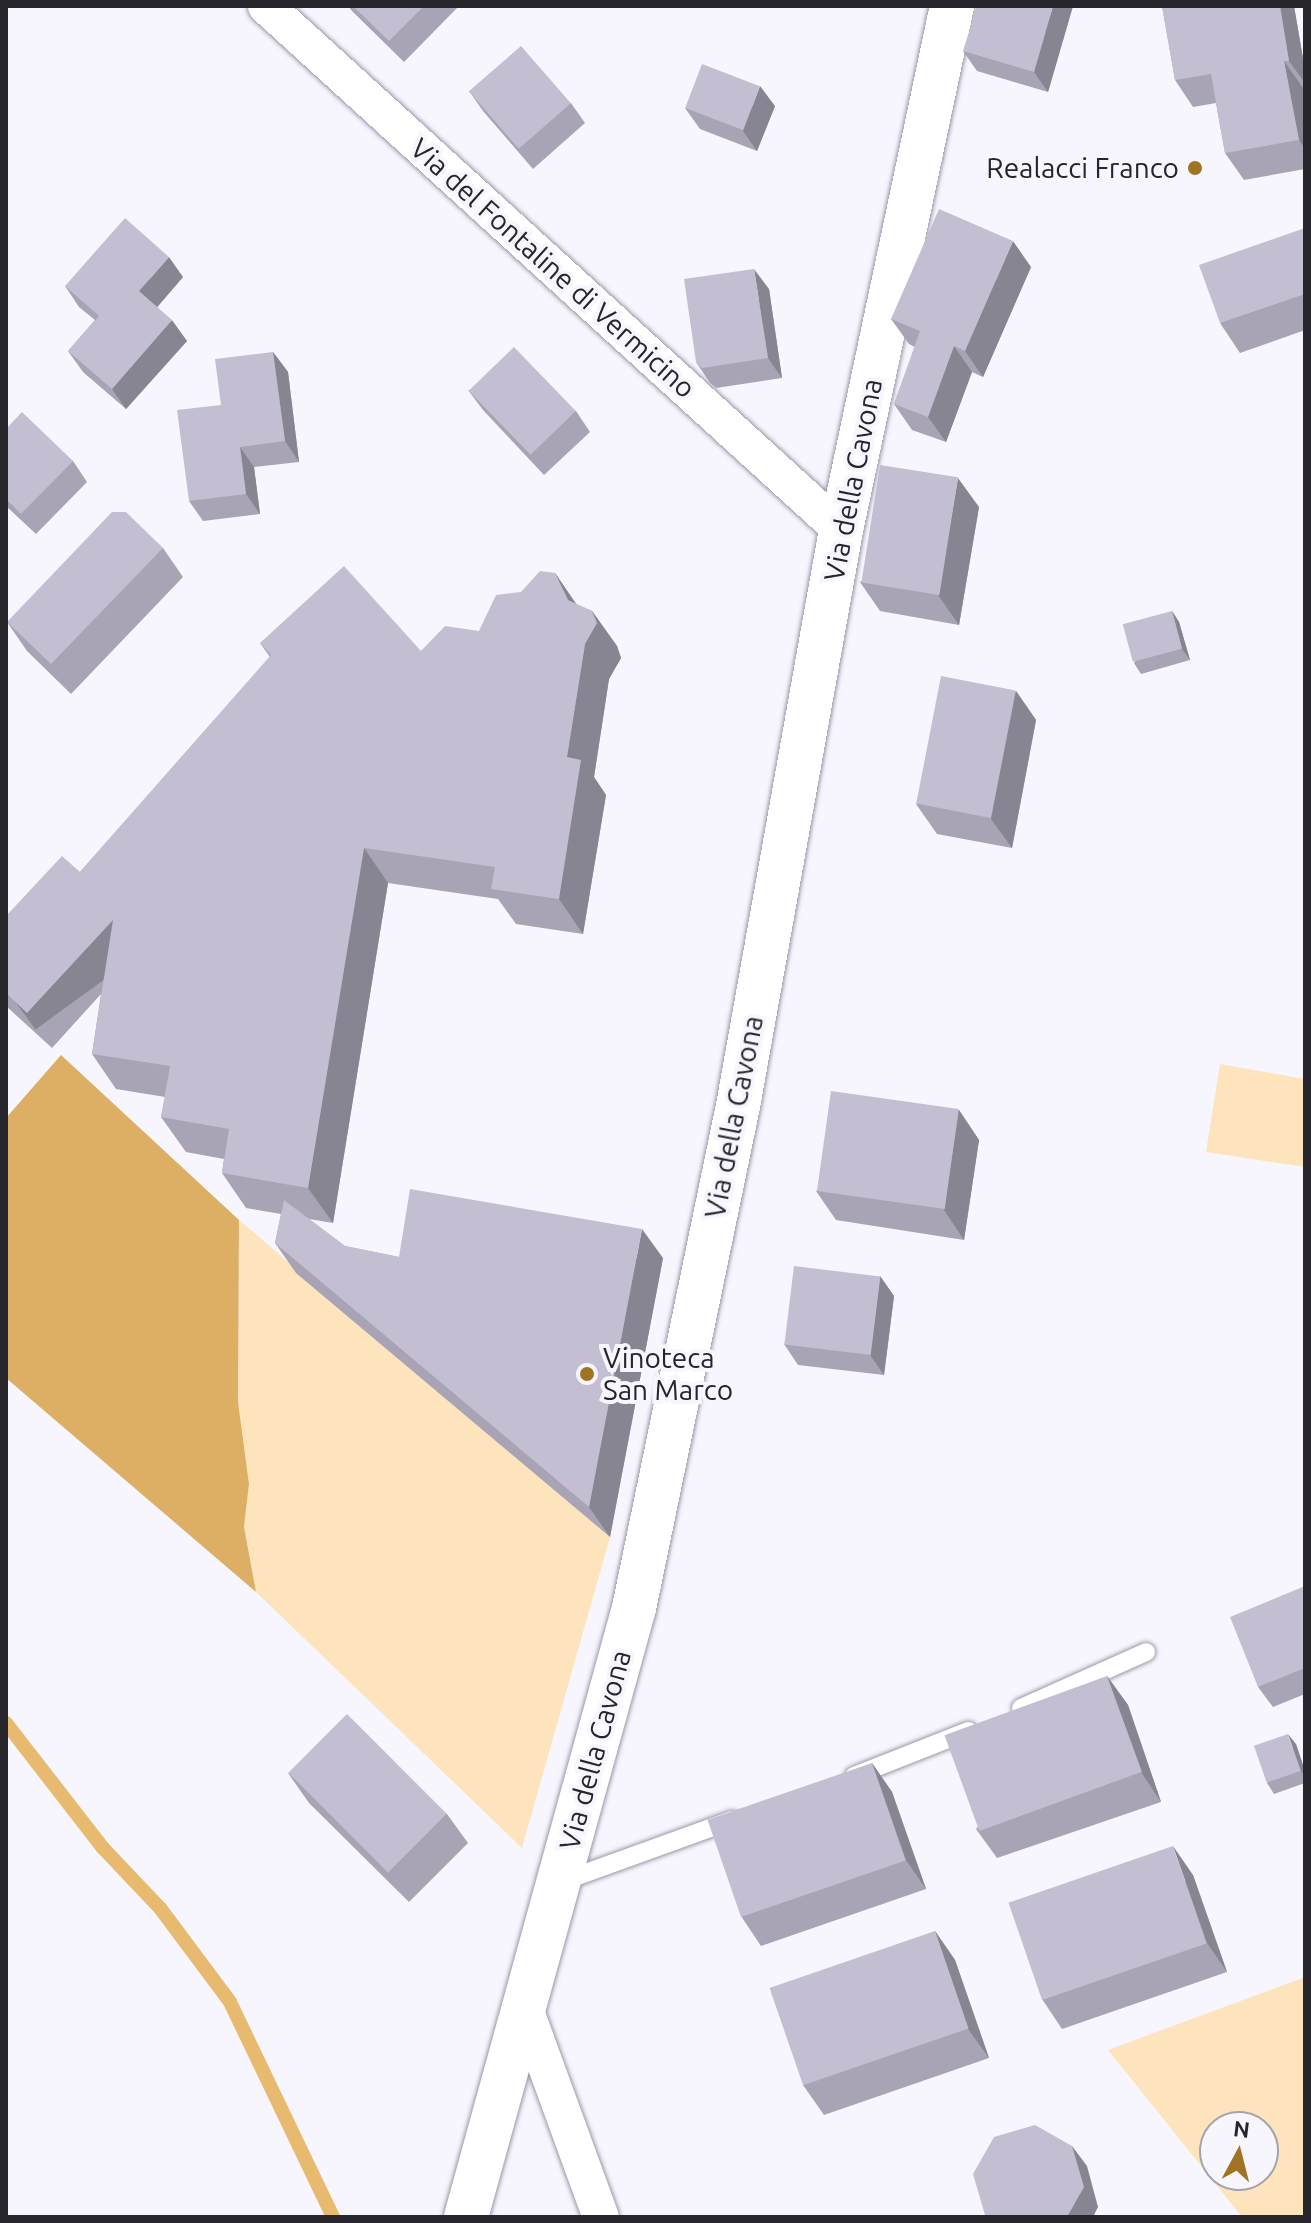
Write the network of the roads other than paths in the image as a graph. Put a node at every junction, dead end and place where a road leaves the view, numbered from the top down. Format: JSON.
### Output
{"nodes":[{"id":1,"x":266,"y":6,"type":"edge"},
{"id":2,"x":952,"y":6,"type":"edge"},
{"id":3,"x":841,"y":530,"type":"junction"},
{"id":4,"x":1146,"y":1652,"type":"dead end"},
{"id":5,"x":1008,"y":1713,"type":"edge"},
{"id":6,"x":981,"y":1725,"type":"edge"},
{"id":7,"x":836,"y":1782,"type":"edge"},
{"id":8,"x":746,"y":1815,"type":"edge"},
{"id":9,"x":559,"y":1883,"type":"junction"},
{"id":10,"x":524,"y":2006,"type":"junction"},
{"id":11,"x":466,"y":2217,"type":"edge"},
{"id":12,"x":601,"y":2217,"type":"edge"}],
"edges":[{"from":1,"to":3,"type":"street","name":"Via del Fontaline di Vermicino"},
{"from":2,"to":3,"type":"main road","name":"Via della Cavona"},
{"from":3,"to":9,"type":"main road","name":"Via della Cavona"},
{"from":4,"to":5,"type":"lane"},
{"from":6,"to":7,"type":"lane"},
{"from":8,"to":9,"type":"lane"},
{"from":9,"to":10,"type":"main road","name":"Via della Cavona"},
{"from":10,"to":11,"type":"main road","name":"Via della Cavona"},
{"from":10,"to":12,"type":"street"}]}
